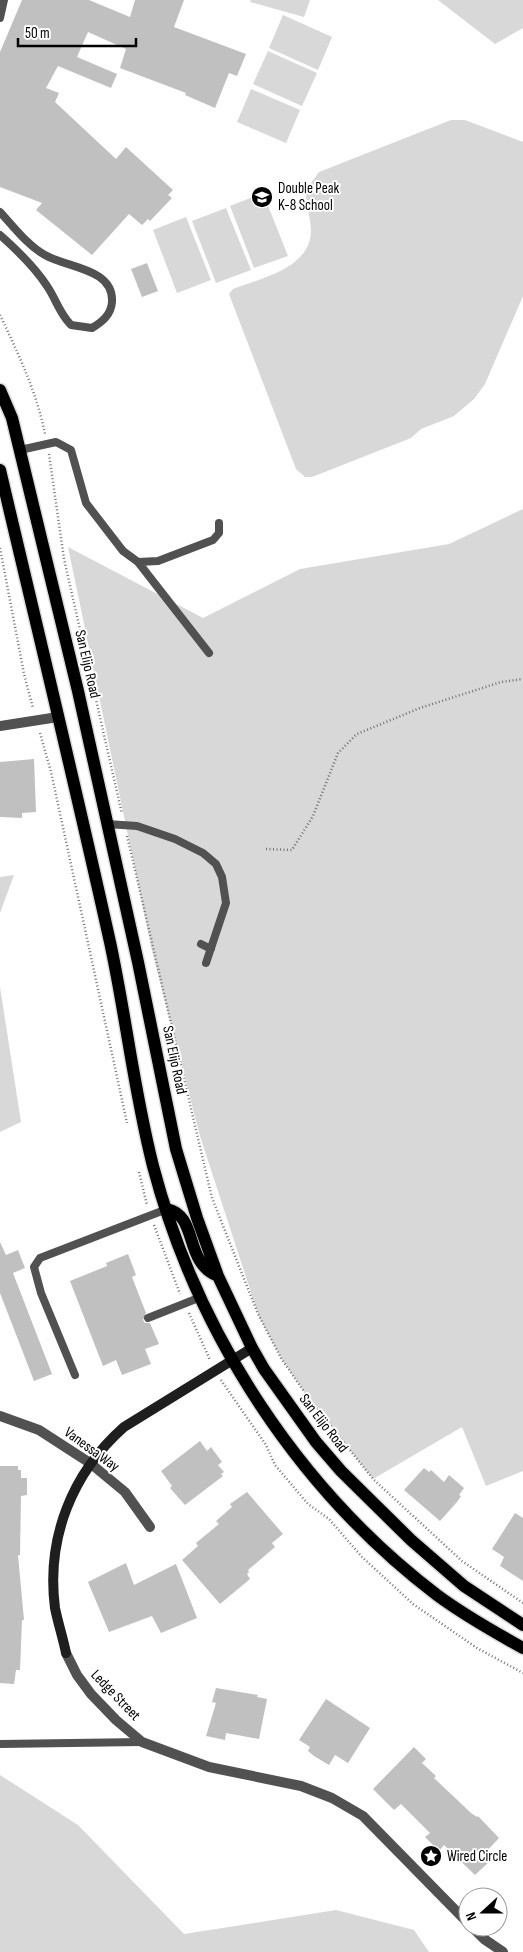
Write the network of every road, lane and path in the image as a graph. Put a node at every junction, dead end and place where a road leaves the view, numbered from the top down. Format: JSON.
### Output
{"nodes":[{"id":1,"x":4,"y":0,"type":"edge"},
{"id":2,"x":0,"y":18,"type":"edge"},
{"id":3,"x":0,"y":212,"type":"edge"},
{"id":4,"x":0,"y":234,"type":"edge"},
{"id":5,"x":0,"y":315,"type":"edge"},
{"id":6,"x":0,"y":390,"type":"edge"},
{"id":7,"x":47,"y":444,"type":"junction"},
{"id":8,"x":20,"y":450,"type":"junction"},
{"id":9,"x":0,"y":470,"type":"edge"},
{"id":10,"x":219,"y":523,"type":"dead end"},
{"id":11,"x":0,"y":548,"type":"edge"},
{"id":12,"x":138,"y":562,"type":"junction"},
{"id":13,"x":209,"y":653,"type":"dead end"},
{"id":14,"x":523,"y":679,"type":"edge"},
{"id":15,"x":58,"y":717,"type":"junction"},
{"id":16,"x":37,"y":720,"type":"junction"},
{"id":17,"x":0,"y":726,"type":"edge"},
{"id":18,"x":107,"y":824,"type":"junction"},
{"id":19,"x":124,"y":824,"type":"junction"},
{"id":20,"x":266,"y":849,"type":"dead end"},
{"id":21,"x":201,"y":944,"type":"dead end"},
{"id":22,"x":211,"y":949,"type":"junction"},
{"id":23,"x":206,"y":963,"type":"dead end"},
{"id":24,"x":128,"y":1127,"type":"dead end"},
{"id":25,"x":139,"y":1172,"type":"dead end"},
{"id":26,"x":167,"y":1209,"type":"junction"},
{"id":27,"x":150,"y":1214,"type":"junction"},
{"id":28,"x":218,"y":1276,"type":"junction"},
{"id":29,"x":201,"y":1297,"type":"junction"},
{"id":30,"x":184,"y":1303,"type":"junction"},
{"id":31,"x":148,"y":1318,"type":"dead end"},
{"id":32,"x":252,"y":1348,"type":"junction"},
{"id":33,"x":207,"y":1355,"type":"dead end"},
{"id":34,"x":232,"y":1360,"type":"junction"},
{"id":35,"x":75,"y":1375,"type":"dead end"},
{"id":36,"x":0,"y":1416,"type":"edge"},
{"id":37,"x":90,"y":1463,"type":"junction"},
{"id":38,"x":150,"y":1526,"type":"dead end"},
{"id":39,"x":523,"y":1603,"type":"edge"},
{"id":40,"x":523,"y":1625,"type":"edge"},
{"id":41,"x":523,"y":1648,"type":"edge"},
{"id":42,"x":142,"y":1742,"type":"junction"},
{"id":43,"x":0,"y":1744,"type":"edge"},
{"id":44,"x":458,"y":1913,"type":"edge"},
{"id":45,"x":482,"y":1937,"type":"edge"},
{"id":46,"x":504,"y":1952,"type":"edge"}],
"edges":[{"from":1,"to":2,"type":"lane"},
{"from":3,"to":4,"type":"lane"},
{"from":5,"to":7,"type":"path"},
{"from":6,"to":8,"type":"main road","name":"San Elijo Road"},
{"from":7,"to":8,"type":"lane"},
{"from":7,"to":12,"type":"lane"},
{"from":7,"to":19,"type":"path"},
{"from":8,"to":18,"type":"main road","name":"San Elijo Road"},
{"from":9,"to":15,"type":"main road"},
{"from":10,"to":12,"type":"lane"},
{"from":11,"to":16,"type":"path"},
{"from":12,"to":13,"type":"lane"},
{"from":14,"to":20,"type":"path"},
{"from":15,"to":16,"type":"street"},
{"from":15,"to":26,"type":"main road"},
{"from":16,"to":17,"type":"street"},
{"from":16,"to":24,"type":"path"},
{"from":18,"to":19,"type":"lane"},
{"from":18,"to":28,"type":"main road","name":"San Elijo Road"},
{"from":19,"to":22,"type":"lane"},
{"from":19,"to":39,"type":"path"},
{"from":21,"to":22,"type":"lane"},
{"from":22,"to":23,"type":"lane"},
{"from":25,"to":27,"type":"path"},
{"from":26,"to":27,"type":"lane"},
{"from":26,"to":28,"type":"main road"},
{"from":26,"to":29,"type":"main road"},
{"from":27,"to":30,"type":"path"},
{"from":27,"to":35,"type":"lane"},
{"from":28,"to":32,"type":"main road","name":"San Elijo Road"},
{"from":29,"to":30,"type":"lane"},
{"from":29,"to":34,"type":"main road"},
{"from":30,"to":31,"type":"lane"},
{"from":30,"to":33,"type":"path"},
{"from":32,"to":34,"type":"street","name":"Ledge Street"},
{"from":32,"to":40,"type":"main road","name":"San Elijo Road"},
{"from":34,"to":37,"type":"street","name":"Ledge Street"},
{"from":34,"to":41,"type":"main road"},
{"from":36,"to":37,"type":"street","name":"Vanessa Way"},
{"from":37,"to":38,"type":"street","name":"Vanessa Way"},
{"from":37,"to":42,"type":"street","name":"Ledge Street"},
{"from":42,"to":43,"type":"lane"},
{"from":42,"to":44,"type":"street","name":"Ledge Street"},
{"from":45,"to":46,"type":"street"}]}
